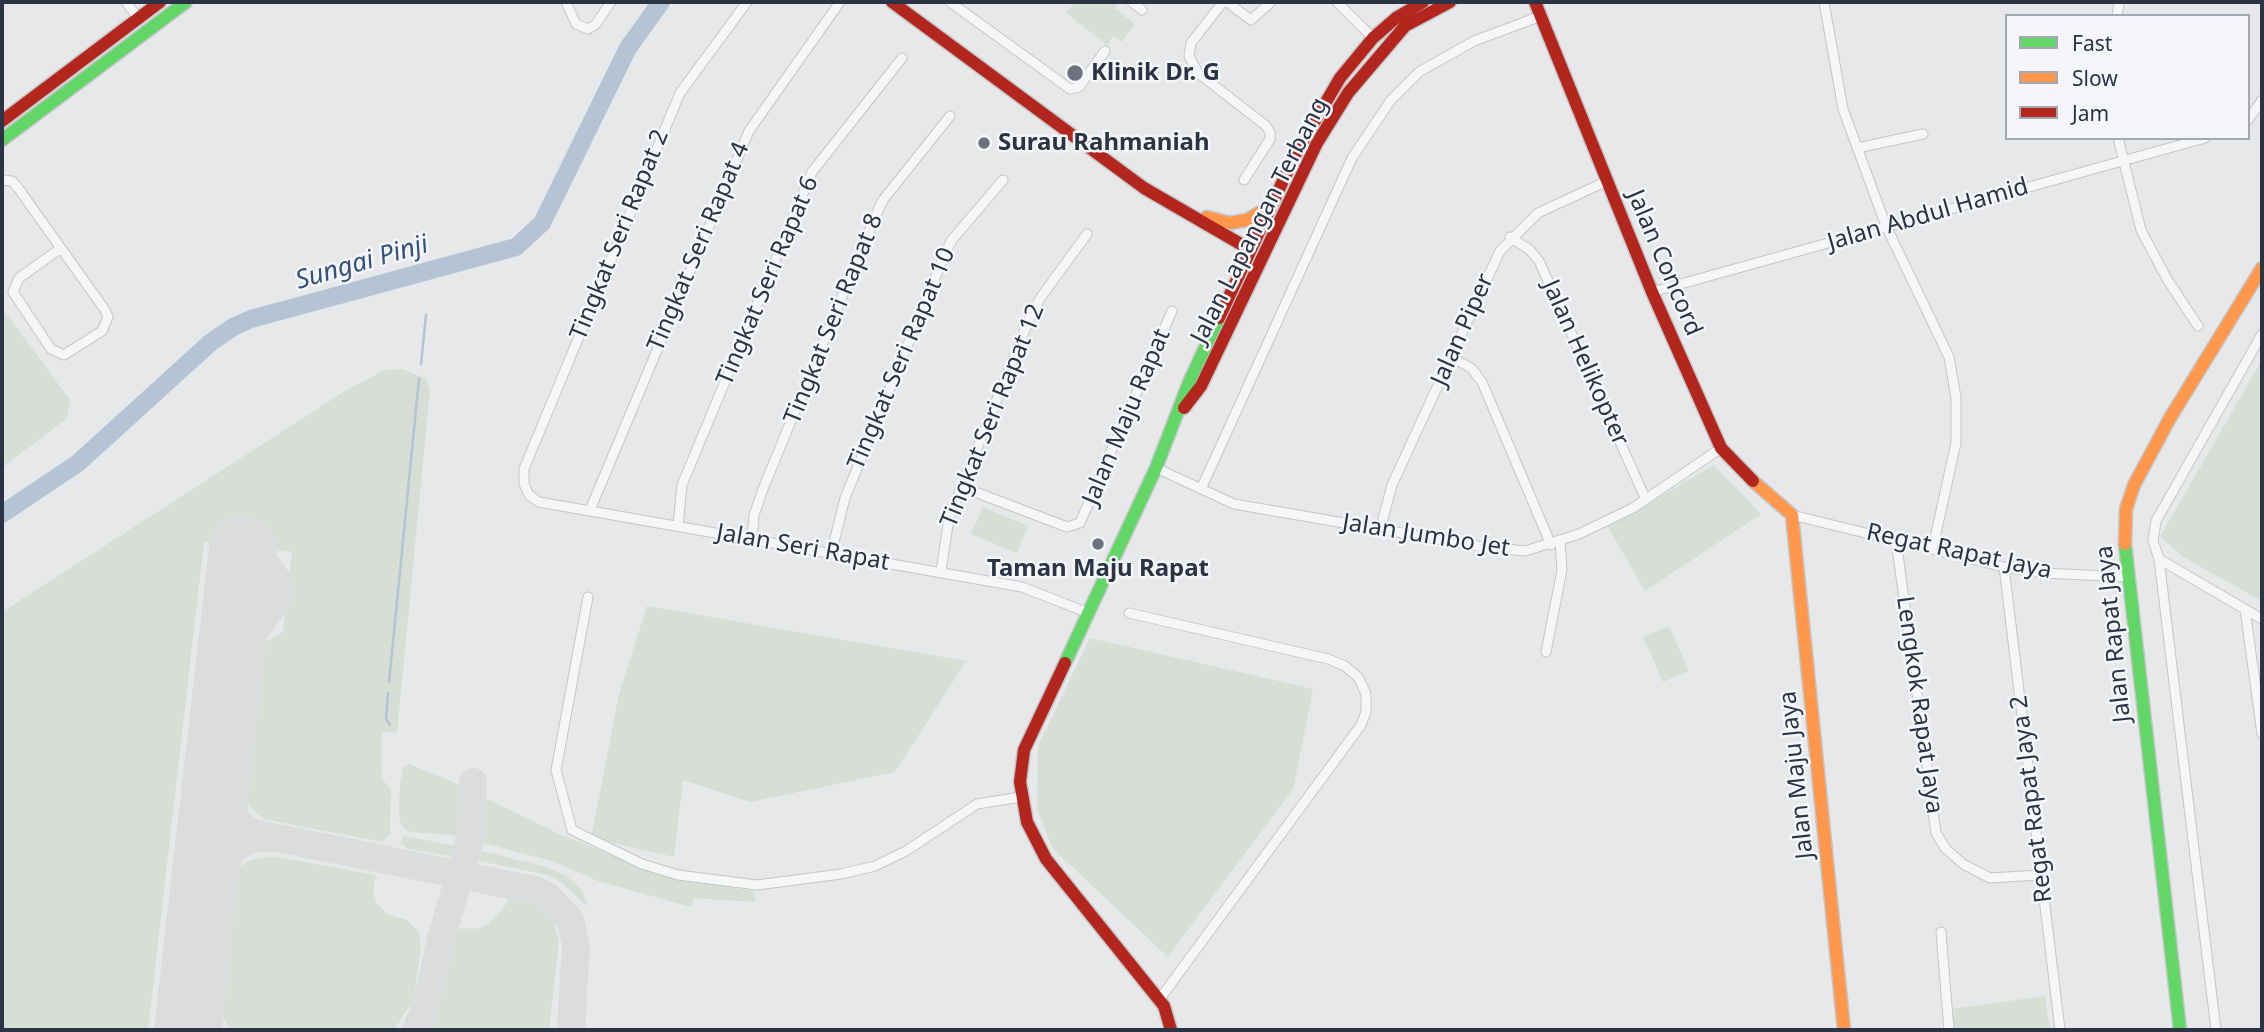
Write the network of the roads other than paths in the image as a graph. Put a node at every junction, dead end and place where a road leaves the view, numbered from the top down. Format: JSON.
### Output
{"nodes":[{"id":1,"x":126,"y":2,"type":"edge"},
{"id":2,"x":160,"y":2,"type":"edge"},
{"id":3,"x":186,"y":2,"type":"edge"},
{"id":4,"x":566,"y":2,"type":"edge"},
{"id":5,"x":611,"y":2,"type":"edge"},
{"id":6,"x":747,"y":2,"type":"edge"},
{"id":7,"x":841,"y":2,"type":"edge"},
{"id":8,"x":892,"y":2,"type":"edge"},
{"id":9,"x":902,"y":2,"type":"edge"},
{"id":10,"x":950,"y":2,"type":"edge"},
{"id":11,"x":1132,"y":2,"type":"edge"},
{"id":12,"x":1225,"y":2,"type":"edge"},
{"id":13,"x":1271,"y":2,"type":"edge"},
{"id":14,"x":1337,"y":2,"type":"edge"},
{"id":15,"x":1423,"y":2,"type":"edge"},
{"id":16,"x":1450,"y":2,"type":"edge"},
{"id":17,"x":1535,"y":2,"type":"edge"},
{"id":18,"x":1824,"y":2,"type":"edge"},
{"id":19,"x":1142,"y":10,"type":"dead end"},
{"id":20,"x":1541,"y":16,"type":"junction"},
{"id":21,"x":138,"y":18,"type":"junction"},
{"id":22,"x":1405,"y":26,"type":"junction"},
{"id":23,"x":1373,"y":38,"type":"junction"},
{"id":24,"x":1104,"y":51,"type":"dead end"},
{"id":25,"x":902,"y":58,"type":"dead end"},
{"id":26,"x":1369,"y":66,"type":"junction"},
{"id":27,"x":2262,"y":100,"type":"edge"},
{"id":28,"x":950,"y":116,"type":"dead end"},
{"id":29,"x":2250,"y":117,"type":"edge"},
{"id":30,"x":2,"y":121,"type":"edge"},
{"id":31,"x":1923,"y":134,"type":"dead end"},
{"id":32,"x":2,"y":140,"type":"edge"},
{"id":33,"x":2118,"y":140,"type":"edge"},
{"id":34,"x":2197,"y":140,"type":"edge"},
{"id":35,"x":1857,"y":148,"type":"junction"},
{"id":36,"x":2122,"y":161,"type":"junction"},
{"id":37,"x":1300,"y":177,"type":"junction"},
{"id":38,"x":3,"y":180,"type":"edge"},
{"id":39,"x":1003,"y":180,"type":"dead end"},
{"id":40,"x":1244,"y":180,"type":"dead end"},
{"id":41,"x":1606,"y":181,"type":"junction"},
{"id":42,"x":1271,"y":206,"type":"junction"},
{"id":43,"x":1207,"y":217,"type":"junction"},
{"id":44,"x":1886,"y":226,"type":"junction"},
{"id":45,"x":1223,"y":233,"type":"junction"},
{"id":46,"x":1087,"y":234,"type":"dead end"},
{"id":47,"x":1510,"y":237,"type":"junction"},
{"id":48,"x":1254,"y":247,"type":"junction"},
{"id":49,"x":61,"y":248,"type":"junction"},
{"id":50,"x":2262,"y":268,"type":"edge"},
{"id":51,"x":1235,"y":282,"type":"junction"},
{"id":52,"x":1652,"y":292,"type":"junction"},
{"id":53,"x":1172,"y":311,"type":"dead end"},
{"id":54,"x":2198,"y":326,"type":"dead end"},
{"id":55,"x":2262,"y":334,"type":"edge"},
{"id":56,"x":1219,"y":348,"type":"junction"},
{"id":57,"x":1452,"y":357,"type":"junction"},
{"id":58,"x":1179,"y":413,"type":"junction"},
{"id":59,"x":1721,"y":448,"type":"junction"},
{"id":60,"x":1156,"y":468,"type":"junction"},
{"id":61,"x":524,"y":484,"type":"joint"},
{"id":62,"x":962,"y":487,"type":"junction"},
{"id":63,"x":1201,"y":489,"type":"junction"},
{"id":64,"x":1646,"y":500,"type":"junction"},
{"id":65,"x":590,"y":510,"type":"junction"},
{"id":66,"x":1792,"y":515,"type":"junction"},
{"id":67,"x":678,"y":526,"type":"junction"},
{"id":68,"x":1380,"y":530,"type":"junction"},
{"id":69,"x":752,"y":540,"type":"junction"},
{"id":70,"x":1896,"y":540,"type":"junction"},
{"id":71,"x":1555,"y":543,"type":"junction"},
{"id":72,"x":1933,"y":547,"type":"junction"},
{"id":73,"x":831,"y":554,"type":"junction"},
{"id":74,"x":2159,"y":559,"type":"junction"},
{"id":75,"x":2004,"y":567,"type":"junction"},
{"id":76,"x":940,"y":571,"type":"junction"},
{"id":77,"x":2128,"y":576,"type":"junction"},
{"id":78,"x":588,"y":597,"type":"dead end"},
{"id":79,"x":2245,"y":609,"type":"junction"},
{"id":80,"x":1086,"y":612,"type":"junction"},
{"id":81,"x":1129,"y":612,"type":"dead end"},
{"id":82,"x":2262,"y":619,"type":"edge"},
{"id":83,"x":1546,"y":652,"type":"dead end"},
{"id":84,"x":2262,"y":734,"type":"edge"},
{"id":85,"x":1021,"y":797,"type":"junction"},
{"id":86,"x":2040,"y":874,"type":"junction"},
{"id":87,"x":1941,"y":932,"type":"dead end"},
{"id":88,"x":1159,"y":1000,"type":"junction"},
{"id":89,"x":1171,"y":1030,"type":"edge"},
{"id":90,"x":1844,"y":1030,"type":"edge"},
{"id":91,"x":1949,"y":1030,"type":"edge"},
{"id":92,"x":2060,"y":1030,"type":"edge"},
{"id":93,"x":2180,"y":1030,"type":"edge"},
{"id":94,"x":2217,"y":1030,"type":"edge"}],
"edges":[{"from":1,"to":21,"type":"street"},
{"from":2,"to":21,"type":"street"},
{"from":3,"to":32,"type":"street"},
{"from":4,"to":5,"type":"street"},
{"from":6,"to":61,"type":"street","name":"Tingkat Seri Rapat 2"},
{"from":7,"to":65,"type":"street","name":"Tingkat Seri Rapat 4"},
{"from":8,"to":45,"type":"street"},
{"from":9,"to":43,"type":"street"},
{"from":10,"to":24,"type":"street"},
{"from":11,"to":19,"type":"street"},
{"from":12,"to":13,"type":"street"},
{"from":12,"to":40,"type":"street"},
{"from":14,"to":23,"type":"street"},
{"from":15,"to":23,"type":"street","name":"Jalan Lapangan Terbang"},
{"from":16,"to":22,"type":"street","name":"Jalan Lapangan Terbang"},
{"from":17,"to":20,"type":"street","name":"Jalan Concord"},
{"from":18,"to":35,"type":"street"},
{"from":20,"to":41,"type":"street","name":"Jalan Concord"},
{"from":20,"to":63,"type":"street"},
{"from":21,"to":30,"type":"street"},
{"from":22,"to":23,"type":"street"},
{"from":22,"to":26,"type":"street","name":"Jalan Lapangan Terbang"},
{"from":23,"to":26,"type":"street"},
{"from":23,"to":42,"type":"street","name":"Jalan Lapangan Terbang"},
{"from":25,"to":67,"type":"street","name":"Tingkat Seri Rapat 6"},
{"from":26,"to":37,"type":"street","name":"Jalan Lapangan Terbang"},
{"from":27,"to":29,"type":"street"},
{"from":28,"to":69,"type":"street","name":"Tingkat Seri Rapat 8"},
{"from":31,"to":35,"type":"street"},
{"from":33,"to":36,"type":"street"},
{"from":34,"to":36,"type":"street","name":"Jalan Abdul Hamid"},
{"from":35,"to":44,"type":"street"},
{"from":36,"to":44,"type":"street","name":"Jalan Abdul Hamid"},
{"from":36,"to":54,"type":"street"},
{"from":37,"to":48,"type":"street"},
{"from":37,"to":56,"type":"street","name":"Jalan Lapangan Terbang"},
{"from":38,"to":49,"type":"street"},
{"from":39,"to":73,"type":"street","name":"Tingkat Seri Rapat 10"},
{"from":41,"to":47,"type":"street","name":"Jalan Piper"},
{"from":41,"to":52,"type":"street","name":"Jalan Concord"},
{"from":42,"to":43,"type":"street"},
{"from":42,"to":48,"type":"street","name":"Jalan Lapangan Terbang"},
{"from":43,"to":48,"type":"street"},
{"from":44,"to":52,"type":"street","name":"Jalan Abdul Hamid"},
{"from":44,"to":72,"type":"street"},
{"from":45,"to":48,"type":"street"},
{"from":45,"to":51,"type":"street"},
{"from":46,"to":62,"type":"street","name":"Tingkat Seri Rapat 12"},
{"from":47,"to":57,"type":"street","name":"Jalan Piper"},
{"from":47,"to":64,"type":"street","name":"Jalan Helikopter"},
{"from":48,"to":51,"type":"street","name":"Jalan Lapangan Terbang"},
{"from":48,"to":56,"type":"street"},
{"from":49,"to":49,"type":"street"},
{"from":50,"to":77,"type":"street","name":"Jalan Rapat Jaya"},
{"from":51,"to":58,"type":"street","name":"Jalan Lapangan Terbang"},
{"from":52,"to":59,"type":"street","name":"Jalan Concord"},
{"from":53,"to":62,"type":"street","name":"Jalan Maju Rapat"},
{"from":55,"to":74,"type":"street"},
{"from":56,"to":58,"type":"street","name":"Jalan Lapangan Terbang"},
{"from":57,"to":68,"type":"street","name":"Jalan Piper"},
{"from":57,"to":71,"type":"street"},
{"from":58,"to":60,"type":"street","name":"Jalan Lapangan Terbang"},
{"from":59,"to":64,"type":"street","name":"Jalan Jumbo Jet"},
{"from":59,"to":66,"type":"street","name":"Jalan Concord"},
{"from":60,"to":63,"type":"street","name":"Jalan Jumbo Jet"},
{"from":60,"to":80,"type":"street","name":"Jalan Lapangan Terbang"},
{"from":61,"to":65,"type":"street","name":"Jalan Seri Rapat"},
{"from":62,"to":76,"type":"street","name":"Tingkat Seri Rapat 12"},
{"from":63,"to":68,"type":"street","name":"Jalan Jumbo Jet"},
{"from":64,"to":71,"type":"street","name":"Jalan Jumbo Jet"},
{"from":65,"to":67,"type":"street","name":"Jalan Seri Rapat"},
{"from":66,"to":70,"type":"street","name":"Regat Rapat Jaya"},
{"from":66,"to":90,"type":"street","name":"Jalan Maju Jaya"},
{"from":67,"to":69,"type":"street","name":"Jalan Seri Rapat"},
{"from":68,"to":71,"type":"street","name":"Jalan Jumbo Jet"},
{"from":69,"to":73,"type":"street","name":"Jalan Seri Rapat"},
{"from":70,"to":72,"type":"street","name":"Regat Rapat Jaya"},
{"from":70,"to":86,"type":"street","name":"Lengkok Rapat Jaya"},
{"from":71,"to":83,"type":"street"},
{"from":72,"to":75,"type":"street","name":"Regat Rapat Jaya"},
{"from":73,"to":76,"type":"street","name":"Jalan Seri Rapat"},
{"from":74,"to":79,"type":"street"},
{"from":74,"to":94,"type":"street"},
{"from":75,"to":77,"type":"street","name":"Regat Rapat Jaya"},
{"from":75,"to":86,"type":"street","name":"Regat Rapat Jaya 2"},
{"from":76,"to":80,"type":"street","name":"Jalan Seri Rapat"},
{"from":77,"to":93,"type":"street","name":"Jalan Rapat Jaya"},
{"from":78,"to":85,"type":"street"},
{"from":79,"to":82,"type":"street"},
{"from":79,"to":84,"type":"street"},
{"from":80,"to":85,"type":"street","name":"Jalan Lapangan Terbang"},
{"from":81,"to":88,"type":"street"},
{"from":85,"to":88,"type":"street","name":"Jalan Lapangan Terbang"},
{"from":86,"to":92,"type":"street","name":"Regat Rapat Jaya 2"},
{"from":87,"to":91,"type":"street"},
{"from":88,"to":89,"type":"street","name":"Jalan Lapangan Terbang"}]}
